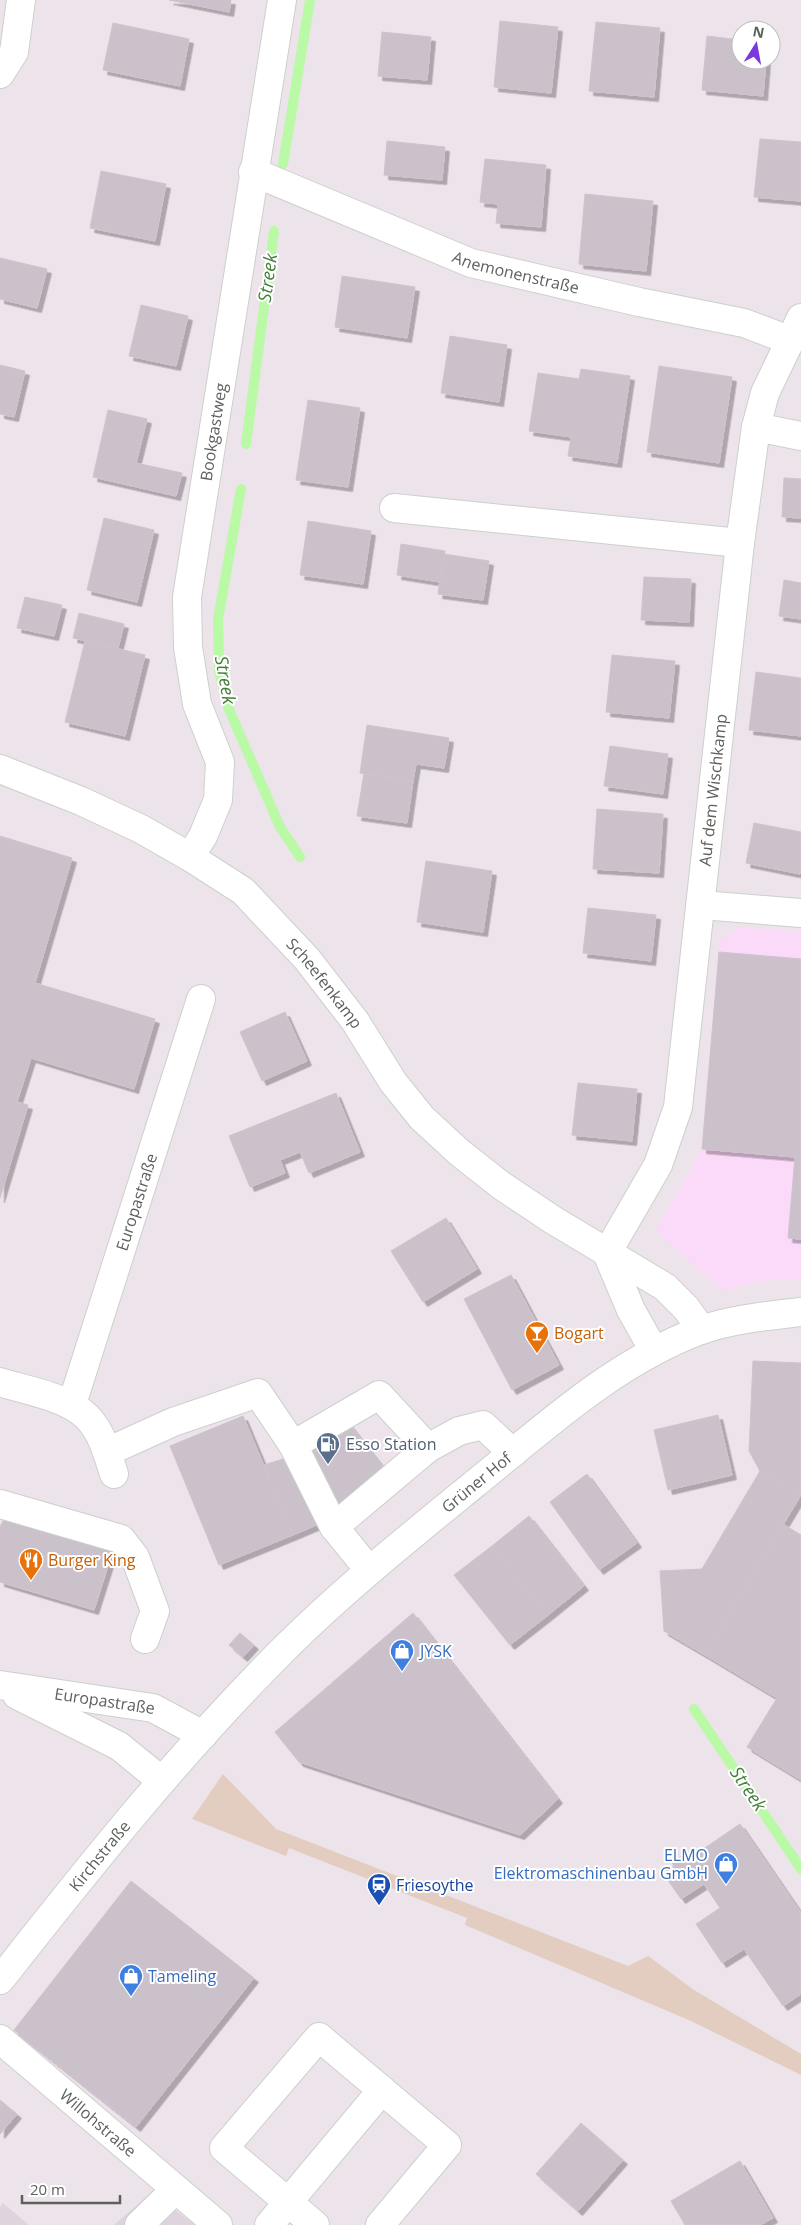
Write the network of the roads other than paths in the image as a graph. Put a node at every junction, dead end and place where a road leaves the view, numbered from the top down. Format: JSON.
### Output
{"nodes":[{"id":1,"x":21,"y":0,"type":"edge"},
{"id":2,"x":282,"y":0,"type":"edge"},
{"id":3,"x":0,"y":74,"type":"edge"},
{"id":4,"x":253,"y":172,"type":"junction"},
{"id":5,"x":795,"y":329,"type":"edge"},
{"id":6,"x":756,"y":427,"type":"junction"},
{"id":7,"x":801,"y":436,"type":"edge"},
{"id":8,"x":394,"y":508,"type":"dead end"},
{"id":9,"x":740,"y":543,"type":"junction"},
{"id":10,"x":0,"y":769,"type":"edge"},
{"id":11,"x":190,"y":856,"type":"junction"},
{"id":12,"x":702,"y":905,"type":"junction"},
{"id":13,"x":801,"y":913,"type":"edge"},
{"id":14,"x":202,"y":999,"type":"dead end"},
{"id":15,"x":607,"y":1253,"type":"junction"},
{"id":16,"x":801,"y":1312,"type":"edge"},
{"id":17,"x":702,"y":1330,"type":"junction"},
{"id":18,"x":654,"y":1351,"type":"junction"},
{"id":19,"x":0,"y":1382,"type":"edge"},
{"id":20,"x":72,"y":1404,"type":"junction"},
{"id":21,"x":292,"y":1445,"type":"junction"},
{"id":22,"x":428,"y":1448,"type":"junction"},
{"id":23,"x":513,"y":1453,"type":"junction"},
{"id":24,"x":0,"y":1504,"type":"edge"},
{"id":25,"x":334,"y":1527,"type":"junction"},
{"id":26,"x":369,"y":1570,"type":"junction"},
{"id":27,"x":145,"y":1639,"type":"dead end"},
{"id":28,"x":0,"y":1686,"type":"edge"},
{"id":29,"x":203,"y":1735,"type":"junction"},
{"id":30,"x":162,"y":1781,"type":"junction"},
{"id":31,"x":0,"y":1980,"type":"edge"},
{"id":32,"x":0,"y":2039,"type":"edge"},
{"id":33,"x":382,"y":2090,"type":"junction"},
{"id":34,"x":176,"y":2190,"type":"junction"},
{"id":35,"x":288,"y":2202,"type":"junction"},
{"id":36,"x":139,"y":2225,"type":"edge"},
{"id":37,"x":218,"y":2225,"type":"edge"},
{"id":38,"x":269,"y":2225,"type":"edge"},
{"id":39,"x":315,"y":2225,"type":"edge"},
{"id":40,"x":380,"y":2225,"type":"edge"}],
"edges":[{"from":1,"to":3,"type":"street"},
{"from":2,"to":4,"type":"street","name":"Bookgastweg"},
{"from":4,"to":5,"type":"street","name":"Anemonenstraße"},
{"from":4,"to":11,"type":"street","name":"Bookgastweg"},
{"from":5,"to":6,"type":"street","name":"Auf dem Wischkamp"},
{"from":6,"to":7,"type":"street"},
{"from":6,"to":9,"type":"street","name":"Auf dem Wischkamp"},
{"from":8,"to":9,"type":"street"},
{"from":9,"to":12,"type":"street","name":"Auf dem Wischkamp"},
{"from":10,"to":11,"type":"street","name":"Scheefenkamp"},
{"from":11,"to":15,"type":"street","name":"Scheefenkamp"},
{"from":12,"to":13,"type":"street"},
{"from":12,"to":15,"type":"street","name":"Auf dem Wischkamp"},
{"from":14,"to":20,"type":"street","name":"Europastraße"},
{"from":15,"to":17,"type":"street","name":"Scheefenkamp"},
{"from":15,"to":18,"type":"street"},
{"from":16,"to":17,"type":"street","name":"Grüner Hof"},
{"from":17,"to":18,"type":"street","name":"Grüner Hof"},
{"from":18,"to":23,"type":"street","name":"Grüner Hof"},
{"from":19,"to":20,"type":"street"},
{"from":20,"to":21,"type":"street"},
{"from":21,"to":22,"type":"street"},
{"from":21,"to":25,"type":"street"},
{"from":22,"to":23,"type":"street"},
{"from":22,"to":25,"type":"street"},
{"from":23,"to":26,"type":"street","name":"Grüner Hof"},
{"from":24,"to":27,"type":"street"},
{"from":25,"to":26,"type":"street"},
{"from":26,"to":29,"type":"street","name":"Grüner Hof"},
{"from":28,"to":29,"type":"street","name":"Europastraße"},
{"from":28,"to":30,"type":"street","name":"Europastraße"},
{"from":29,"to":30,"type":"street","name":"Kirchstraße"},
{"from":30,"to":31,"type":"street","name":"Kirchstraße"},
{"from":32,"to":34,"type":"street","name":"Willohstraße"},
{"from":33,"to":35,"type":"street"},
{"from":33,"to":35,"type":"street"},
{"from":33,"to":40,"type":"street"},
{"from":34,"to":36,"type":"street"},
{"from":34,"to":37,"type":"street","name":"Willohstraße"},
{"from":35,"to":38,"type":"street"},
{"from":35,"to":39,"type":"street"}]}
